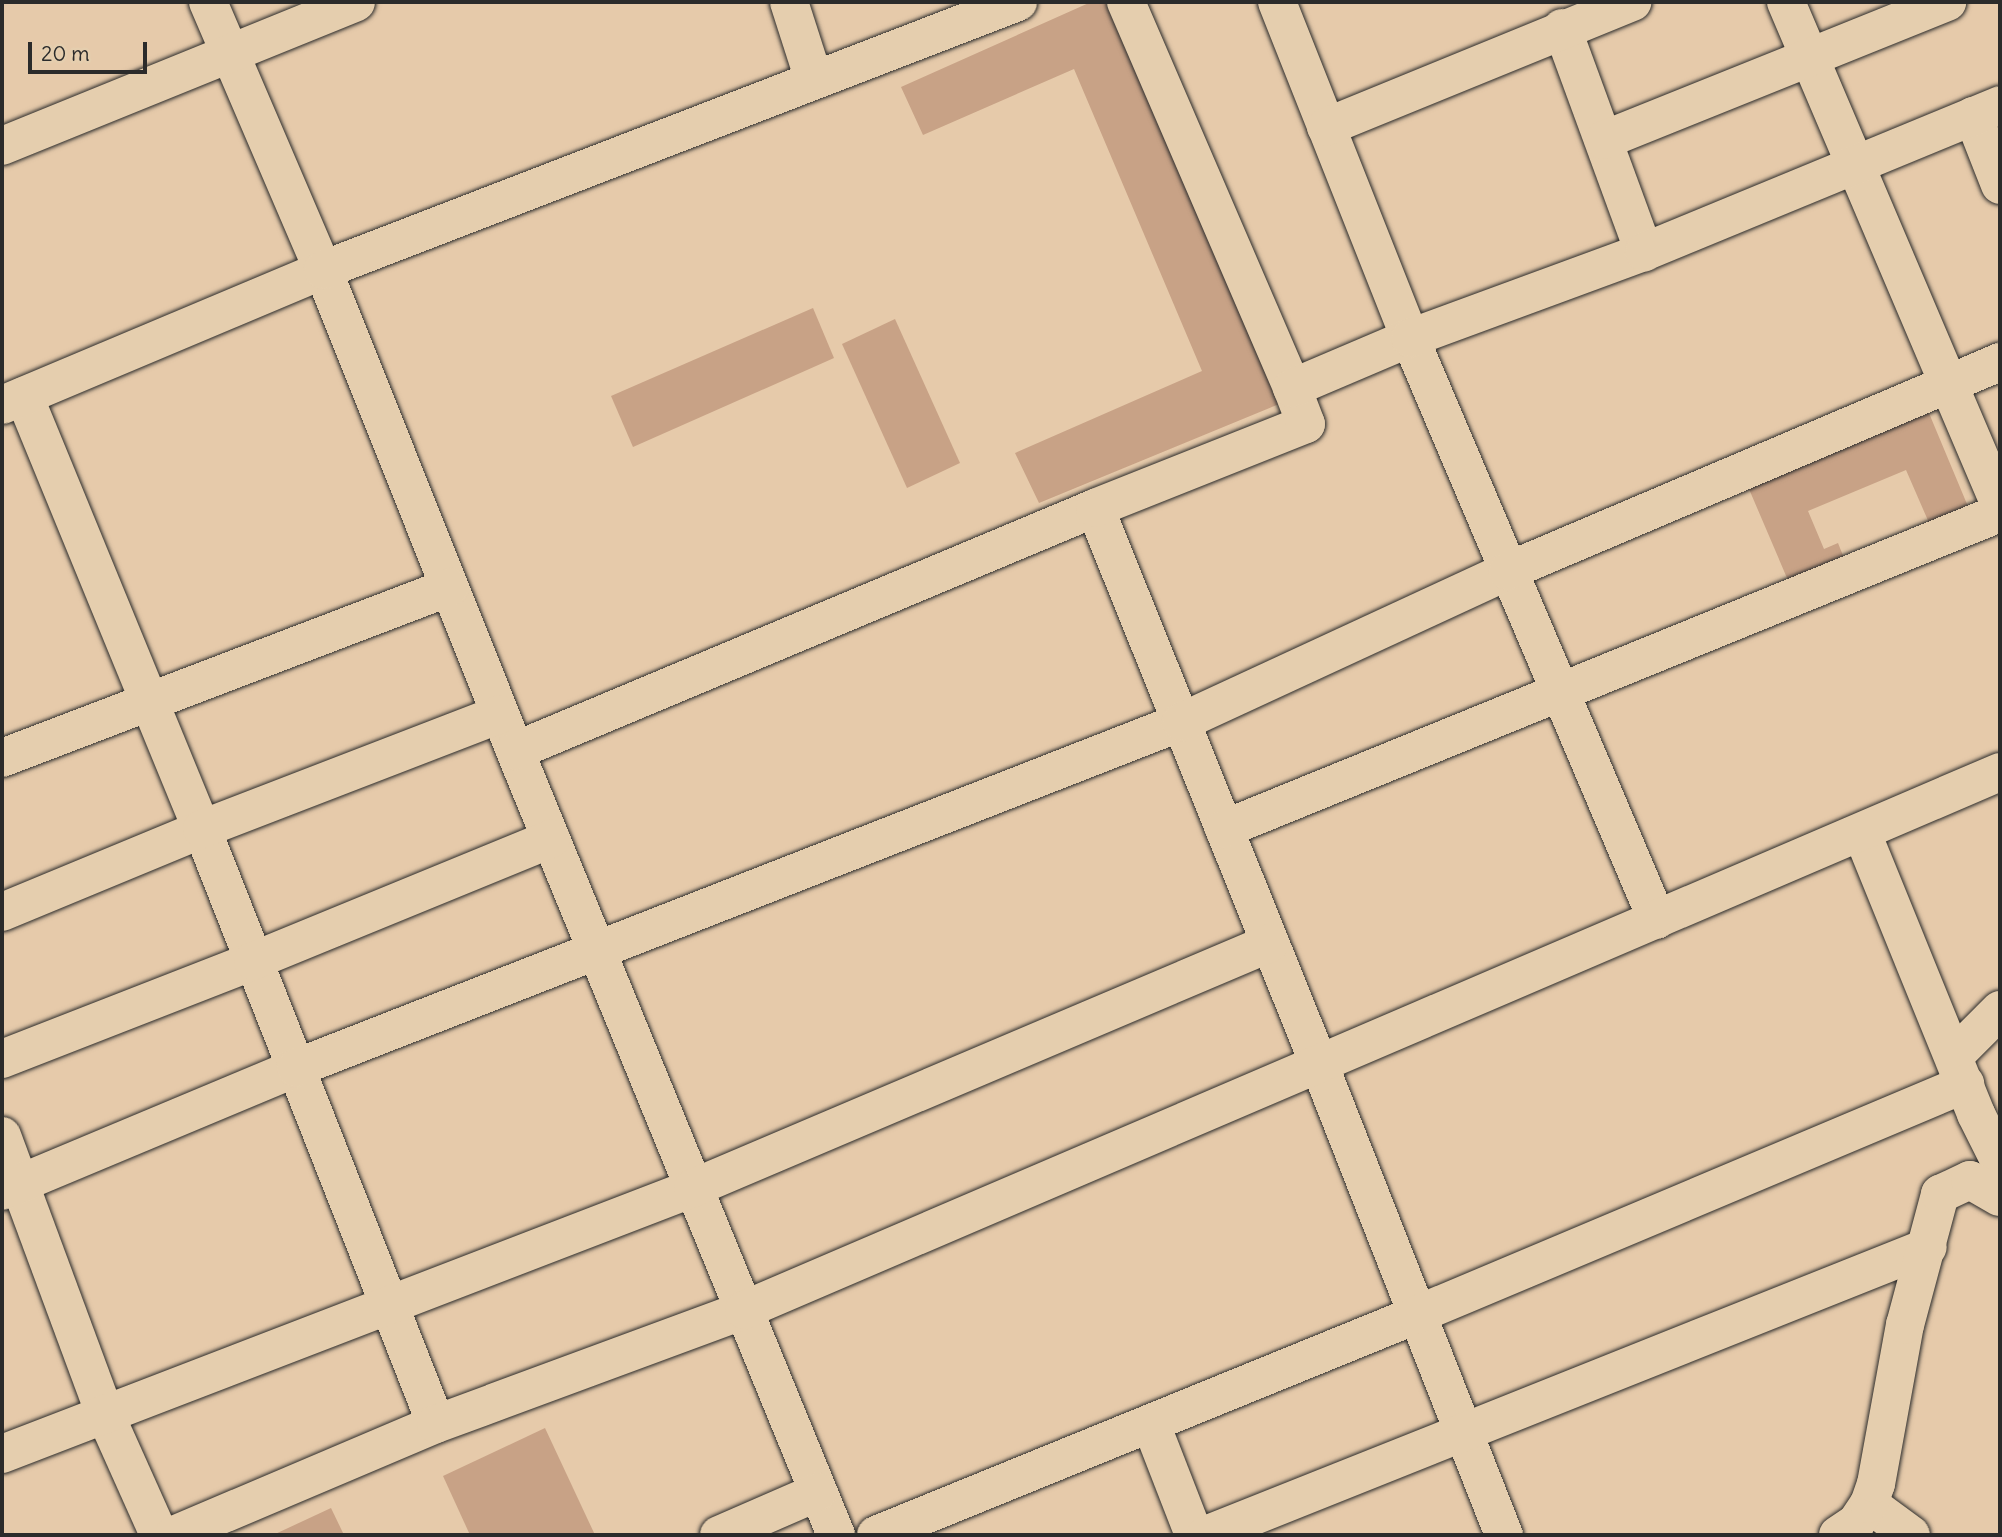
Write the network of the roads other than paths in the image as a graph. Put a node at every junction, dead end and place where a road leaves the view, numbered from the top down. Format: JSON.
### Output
{"nodes":[{"id":1,"x":208,"y":2,"type":"edge"},
{"id":2,"x":356,"y":2,"type":"edge"},
{"id":3,"x":789,"y":2,"type":"edge"},
{"id":4,"x":1018,"y":2,"type":"edge"},
{"id":5,"x":1126,"y":2,"type":"edge"},
{"id":6,"x":1278,"y":2,"type":"edge"},
{"id":7,"x":1632,"y":2,"type":"edge"},
{"id":8,"x":1786,"y":2,"type":"edge"},
{"id":9,"x":1947,"y":2,"type":"edge"},
{"id":10,"x":1562,"y":29,"type":"junction"},
{"id":11,"x":229,"y":53,"type":"junction"},
{"id":12,"x":1810,"y":57,"type":"junction"},
{"id":13,"x":814,"y":80,"type":"junction"},
{"id":14,"x":1987,"y":111,"type":"edge"},
{"id":15,"x":1326,"y":127,"type":"junction"},
{"id":16,"x":1604,"y":140,"type":"junction"},
{"id":17,"x":2,"y":146,"type":"edge"},
{"id":18,"x":1856,"y":163,"type":"junction"},
{"id":19,"x":2000,"y":185,"type":"edge"},
{"id":20,"x":1644,"y":252,"type":"junction"},
{"id":21,"x":324,"y":270,"type":"junction"},
{"id":22,"x":1410,"y":338,"type":"junction"},
{"id":23,"x":2000,"y":362,"type":"edge"},
{"id":24,"x":1948,"y":383,"type":"junction"},
{"id":25,"x":1292,"y":388,"type":"junction"},
{"id":26,"x":13,"y":401,"type":"edge"},
{"id":27,"x":2000,"y":505,"type":"edge"},
{"id":28,"x":1095,"y":508,"type":"junction"},
{"id":29,"x":2000,"y":513,"type":"edge"},
{"id":30,"x":1508,"y":571,"type":"junction"},
{"id":31,"x":449,"y":586,"type":"junction"},
{"id":32,"x":1561,"y":693,"type":"junction"},
{"id":33,"x":149,"y":701,"type":"junction"},
{"id":34,"x":500,"y":715,"type":"junction"},
{"id":35,"x":1181,"y":722,"type":"junction"},
{"id":36,"x":515,"y":751,"type":"junction"},
{"id":37,"x":2,"y":758,"type":"edge"},
{"id":38,"x":2000,"y":772,"type":"edge"},
{"id":39,"x":202,"y":829,"type":"junction"},
{"id":40,"x":1224,"y":829,"type":"junction"},
{"id":41,"x":1862,"y":833,"type":"junction"},
{"id":42,"x":551,"y":839,"type":"junction"},
{"id":43,"x":2,"y":912,"type":"edge"},
{"id":44,"x":1657,"y":920,"type":"junction"},
{"id":45,"x":1270,"y":943,"type":"junction"},
{"id":46,"x":597,"y":952,"type":"junction"},
{"id":47,"x":253,"y":961,"type":"junction"},
{"id":48,"x":2000,"y":1010,"type":"edge"},
{"id":49,"x":2,"y":1059,"type":"edge"},
{"id":50,"x":1319,"y":1064,"type":"junction"},
{"id":51,"x":296,"y":1068,"type":"junction"},
{"id":52,"x":1959,"y":1070,"type":"junction"},
{"id":53,"x":2,"y":1136,"type":"edge"},
{"id":54,"x":2000,"y":1162,"type":"edge"},
{"id":55,"x":11,"y":1187,"type":"edge"},
{"id":56,"x":693,"y":1188,"type":"junction"},
{"id":57,"x":2000,"y":1197,"type":"edge"},
{"id":58,"x":1928,"y":1247,"type":"junction"},
{"id":59,"x":391,"y":1305,"type":"junction"},
{"id":60,"x":744,"y":1310,"type":"junction"},
{"id":61,"x":1416,"y":1315,"type":"junction"},
{"id":62,"x":105,"y":1414,"type":"junction"},
{"id":63,"x":436,"y":1424,"type":"junction"},
{"id":64,"x":1151,"y":1424,"type":"junction"},
{"id":65,"x":1462,"y":1431,"type":"junction"},
{"id":66,"x":2,"y":1454,"type":"edge"},
{"id":67,"x":818,"y":1492,"type":"junction"},
{"id":68,"x":1870,"y":1504,"type":"junction"},
{"id":69,"x":159,"y":1535,"type":"edge"},
{"id":70,"x":174,"y":1535,"type":"edge"},
{"id":71,"x":719,"y":1535,"type":"edge"},
{"id":72,"x":836,"y":1535,"type":"edge"},
{"id":73,"x":876,"y":1535,"type":"edge"},
{"id":74,"x":1195,"y":1535,"type":"edge"},
{"id":75,"x":1206,"y":1535,"type":"edge"},
{"id":76,"x":1504,"y":1535,"type":"edge"},
{"id":77,"x":1838,"y":1535,"type":"edge"},
{"id":78,"x":1911,"y":1535,"type":"edge"}],
"edges":[{"from":1,"to":11,"type":"street"},
{"from":2,"to":11,"type":"street"},
{"from":3,"to":13,"type":"street"},
{"from":4,"to":13,"type":"street"},
{"from":5,"to":25,"type":"street"},
{"from":6,"to":15,"type":"street"},
{"from":7,"to":10,"type":"street"},
{"from":8,"to":12,"type":"street"},
{"from":9,"to":12,"type":"street"},
{"from":10,"to":15,"type":"street"},
{"from":10,"to":16,"type":"street"},
{"from":11,"to":17,"type":"street"},
{"from":11,"to":21,"type":"street"},
{"from":12,"to":16,"type":"street"},
{"from":12,"to":18,"type":"street"},
{"from":13,"to":21,"type":"street"},
{"from":14,"to":18,"type":"street"},
{"from":14,"to":19,"type":"street"},
{"from":15,"to":22,"type":"street"},
{"from":16,"to":20,"type":"street"},
{"from":18,"to":20,"type":"street"},
{"from":18,"to":24,"type":"street"},
{"from":20,"to":22,"type":"street"},
{"from":21,"to":26,"type":"street"},
{"from":21,"to":31,"type":"street"},
{"from":22,"to":25,"type":"street"},
{"from":22,"to":30,"type":"street"},
{"from":23,"to":24,"type":"street"},
{"from":24,"to":27,"type":"street"},
{"from":24,"to":30,"type":"street"},
{"from":25,"to":28,"type":"street"},
{"from":26,"to":33,"type":"street"},
{"from":28,"to":35,"type":"street"},
{"from":28,"to":36,"type":"street"},
{"from":29,"to":32,"type":"street"},
{"from":30,"to":32,"type":"street"},
{"from":30,"to":35,"type":"street"},
{"from":31,"to":33,"type":"street"},
{"from":31,"to":34,"type":"street"},
{"from":32,"to":40,"type":"street"},
{"from":32,"to":44,"type":"street"},
{"from":33,"to":37,"type":"street"},
{"from":33,"to":39,"type":"street"},
{"from":34,"to":36,"type":"street"},
{"from":34,"to":39,"type":"street"},
{"from":35,"to":40,"type":"street"},
{"from":35,"to":46,"type":"street"},
{"from":36,"to":42,"type":"street"},
{"from":38,"to":41,"type":"street"},
{"from":39,"to":43,"type":"street"},
{"from":39,"to":47,"type":"street"},
{"from":40,"to":45,"type":"street"},
{"from":41,"to":44,"type":"street"},
{"from":41,"to":52,"type":"street"},
{"from":42,"to":46,"type":"street"},
{"from":42,"to":47,"type":"street"},
{"from":44,"to":50,"type":"street"},
{"from":45,"to":50,"type":"street"},
{"from":45,"to":56,"type":"street"},
{"from":46,"to":51,"type":"street"},
{"from":46,"to":56,"type":"street"},
{"from":47,"to":49,"type":"street"},
{"from":47,"to":51,"type":"street"},
{"from":48,"to":52,"type":"street"},
{"from":50,"to":60,"type":"street"},
{"from":50,"to":61,"type":"street"},
{"from":51,"to":55,"type":"street"},
{"from":51,"to":59,"type":"street"},
{"from":52,"to":54,"type":"street"},
{"from":52,"to":61,"type":"street"},
{"from":53,"to":55,"type":"street"},
{"from":55,"to":62,"type":"street"},
{"from":56,"to":59,"type":"street"},
{"from":56,"to":60,"type":"street"},
{"from":57,"to":58,"type":"street"},
{"from":58,"to":65,"type":"street"},
{"from":58,"to":68,"type":"street"},
{"from":59,"to":62,"type":"street"},
{"from":59,"to":63,"type":"street"},
{"from":60,"to":63,"type":"street"},
{"from":60,"to":67,"type":"street"},
{"from":61,"to":64,"type":"street"},
{"from":61,"to":65,"type":"street"},
{"from":62,"to":66,"type":"street"},
{"from":62,"to":69,"type":"street"},
{"from":63,"to":70,"type":"street"},
{"from":64,"to":73,"type":"street"},
{"from":64,"to":74,"type":"street"},
{"from":65,"to":75,"type":"street"},
{"from":65,"to":76,"type":"street"},
{"from":67,"to":71,"type":"street"},
{"from":67,"to":72,"type":"street"},
{"from":68,"to":77,"type":"street"},
{"from":68,"to":78,"type":"street"}]}
